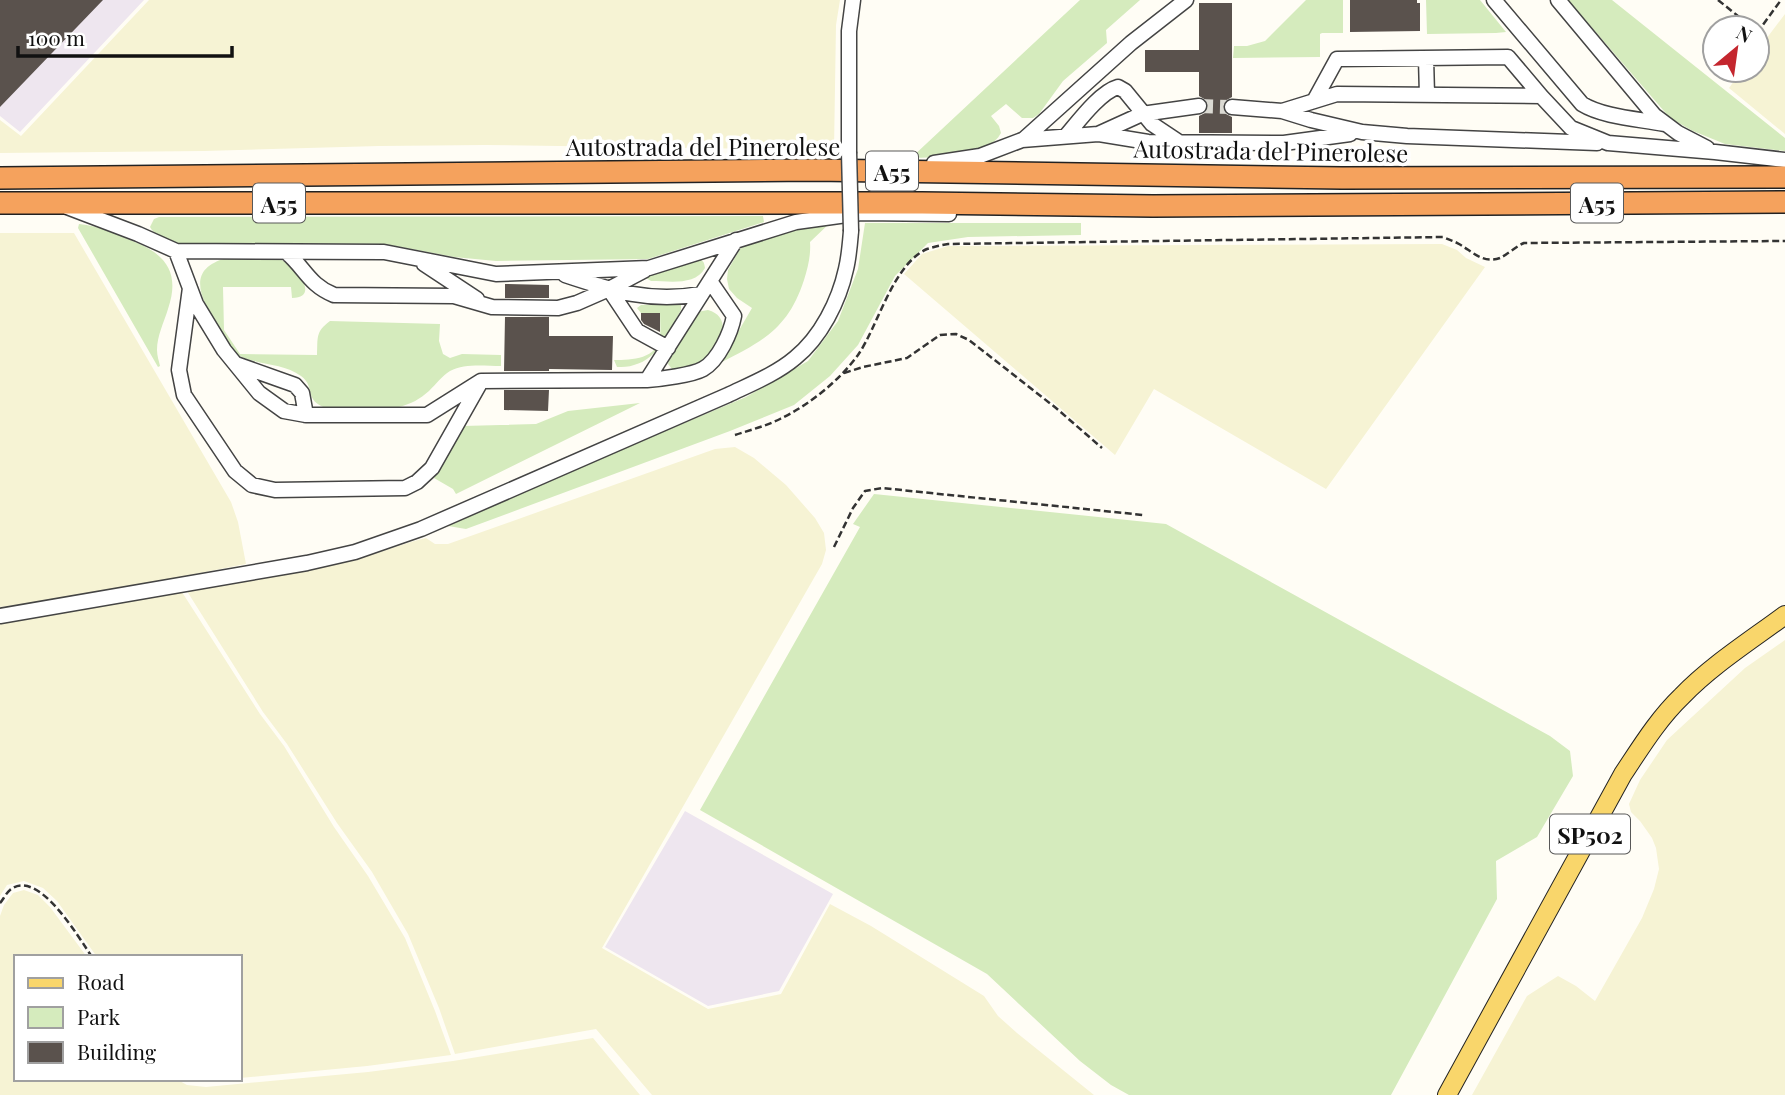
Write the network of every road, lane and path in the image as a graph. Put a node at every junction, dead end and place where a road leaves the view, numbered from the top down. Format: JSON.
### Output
{"nodes":[{"id":1,"x":853,"y":0,"type":"edge"},
{"id":2,"x":1186,"y":0,"type":"edge"},
{"id":3,"x":1493,"y":0,"type":"edge"},
{"id":4,"x":1558,"y":0,"type":"edge"},
{"id":5,"x":1718,"y":0,"type":"edge"},
{"id":6,"x":1781,"y":0,"type":"edge"},
{"id":7,"x":1735,"y":14,"type":"edge"},
{"id":8,"x":1770,"y":14,"type":"edge"},
{"id":9,"x":1426,"y":58,"type":"junction"},
{"id":10,"x":1427,"y":95,"type":"junction"},
{"id":11,"x":1541,"y":96,"type":"junction"},
{"id":12,"x":1314,"y":102,"type":"junction"},
{"id":13,"x":1199,"y":106,"type":"tunnel mouth"},
{"id":14,"x":1232,"y":107,"type":"tunnel mouth"},
{"id":15,"x":1283,"y":111,"type":"junction"},
{"id":16,"x":1142,"y":114,"type":"junction"},
{"id":17,"x":1664,"y":124,"type":"junction"},
{"id":18,"x":1362,"y":132,"type":"junction"},
{"id":19,"x":1098,"y":134,"type":"junction"},
{"id":20,"x":1066,"y":136,"type":"junction"},
{"id":21,"x":1022,"y":140,"type":"junction"},
{"id":22,"x":1180,"y":142,"type":"junction"},
{"id":23,"x":1608,"y":143,"type":"junction"},
{"id":24,"x":1714,"y":152,"type":"junction"},
{"id":25,"x":1785,"y":160,"type":"edge"},
{"id":26,"x":814,"y":170,"type":"junction"},
{"id":27,"x":1785,"y":177,"type":"edge"},
{"id":28,"x":0,"y":178,"type":"edge"},
{"id":29,"x":1785,"y":202,"type":"edge"},
{"id":30,"x":0,"y":203,"type":"edge"},
{"id":31,"x":56,"y":203,"type":"junction"},
{"id":32,"x":1153,"y":206,"type":"junction"},
{"id":33,"x":736,"y":240,"type":"junction"},
{"id":34,"x":1785,"y":241,"type":"edge"},
{"id":35,"x":176,"y":251,"type":"junction"},
{"id":36,"x":286,"y":252,"type":"junction"},
{"id":37,"x":414,"y":258,"type":"junction"},
{"id":38,"x":649,"y":268,"type":"junction"},
{"id":39,"x":554,"y":272,"type":"junction"},
{"id":40,"x":710,"y":281,"type":"junction"},
{"id":41,"x":190,"y":287,"type":"junction"},
{"id":42,"x":609,"y":289,"type":"junction"},
{"id":43,"x":701,"y":294,"type":"junction"},
{"id":44,"x":492,"y":307,"type":"junction"},
{"id":45,"x":668,"y":348,"type":"junction"},
{"id":46,"x":234,"y":363,"type":"junction"},
{"id":47,"x":841,"y":374,"type":"junction"},
{"id":48,"x":647,"y":380,"type":"junction"},
{"id":49,"x":481,"y":381,"type":"junction"},
{"id":50,"x":306,"y":415,"type":"junction"},
{"id":51,"x":735,"y":435,"type":"dead end"},
{"id":52,"x":1102,"y":448,"type":"dead end"},
{"id":53,"x":1143,"y":515,"type":"dead end"},
{"id":54,"x":834,"y":547,"type":"dead end"},
{"id":55,"x":1785,"y":615,"type":"edge"},
{"id":56,"x":0,"y":616,"type":"edge"},
{"id":57,"x":0,"y":903,"type":"edge"},
{"id":58,"x":91,"y":955,"type":"edge"},
{"id":59,"x":1447,"y":1095,"type":"edge"}],
"edges":[{"from":1,"to":56,"type":"street","bridge":true},
{"from":2,"to":21,"type":"street"},
{"from":3,"to":17,"type":"street"},
{"from":4,"to":17,"type":"street"},
{"from":5,"to":7,"type":"path"},
{"from":6,"to":8,"type":"path"},
{"from":9,"to":10,"type":"street"},
{"from":9,"to":11,"type":"street"},
{"from":9,"to":12,"type":"street"},
{"from":10,"to":11,"type":"street"},
{"from":10,"to":12,"type":"street"},
{"from":11,"to":23,"type":"street"},
{"from":12,"to":15,"type":"street"},
{"from":13,"to":16,"type":"street"},
{"from":14,"to":15,"type":"street"},
{"from":15,"to":18,"type":"street"},
{"from":16,"to":19,"type":"street"},
{"from":16,"to":20,"type":"street"},
{"from":16,"to":22,"type":"street"},
{"from":17,"to":24,"type":"street"},
{"from":18,"to":22,"type":"street"},
{"from":18,"to":23,"type":"street"},
{"from":19,"to":20,"type":"street"},
{"from":19,"to":22,"type":"street"},
{"from":20,"to":21,"type":"street"},
{"from":21,"to":26,"type":"street"},
{"from":23,"to":24,"type":"street"},
{"from":24,"to":25,"type":"street"},
{"from":26,"to":27,"type":"highway","name":"Autostrada del Pinerolese","number":"A55"},
{"from":26,"to":28,"type":"highway","name":"Autostrada del Pinerolese","number":"A55"},
{"from":29,"to":32,"type":"highway","number":"A55"},
{"from":30,"to":31,"type":"highway","number":"A55"},
{"from":31,"to":32,"type":"highway","number":"A55"},
{"from":31,"to":35,"type":"street"},
{"from":32,"to":33,"type":"street"},
{"from":33,"to":38,"type":"street"},
{"from":33,"to":40,"type":"street"},
{"from":34,"to":47,"type":"path"},
{"from":35,"to":36,"type":"street"},
{"from":35,"to":41,"type":"street"},
{"from":36,"to":37,"type":"street"},
{"from":36,"to":44,"type":"street"},
{"from":37,"to":39,"type":"street"},
{"from":37,"to":44,"type":"street"},
{"from":38,"to":39,"type":"street"},
{"from":38,"to":42,"type":"street"},
{"from":39,"to":42,"type":"street"},
{"from":40,"to":43,"type":"street"},
{"from":40,"to":48,"type":"street"},
{"from":41,"to":46,"type":"street"},
{"from":41,"to":49,"type":"street"},
{"from":42,"to":43,"type":"street"},
{"from":42,"to":44,"type":"street"},
{"from":42,"to":45,"type":"street"},
{"from":43,"to":45,"type":"street"},
{"from":45,"to":48,"type":"street"},
{"from":46,"to":50,"type":"street"},
{"from":46,"to":50,"type":"street"},
{"from":47,"to":51,"type":"path"},
{"from":47,"to":52,"type":"path"},
{"from":48,"to":49,"type":"street"},
{"from":49,"to":50,"type":"street"},
{"from":53,"to":54,"type":"path"},
{"from":55,"to":59,"type":"main road","number":"SP502"},
{"from":57,"to":58,"type":"path"}]}
